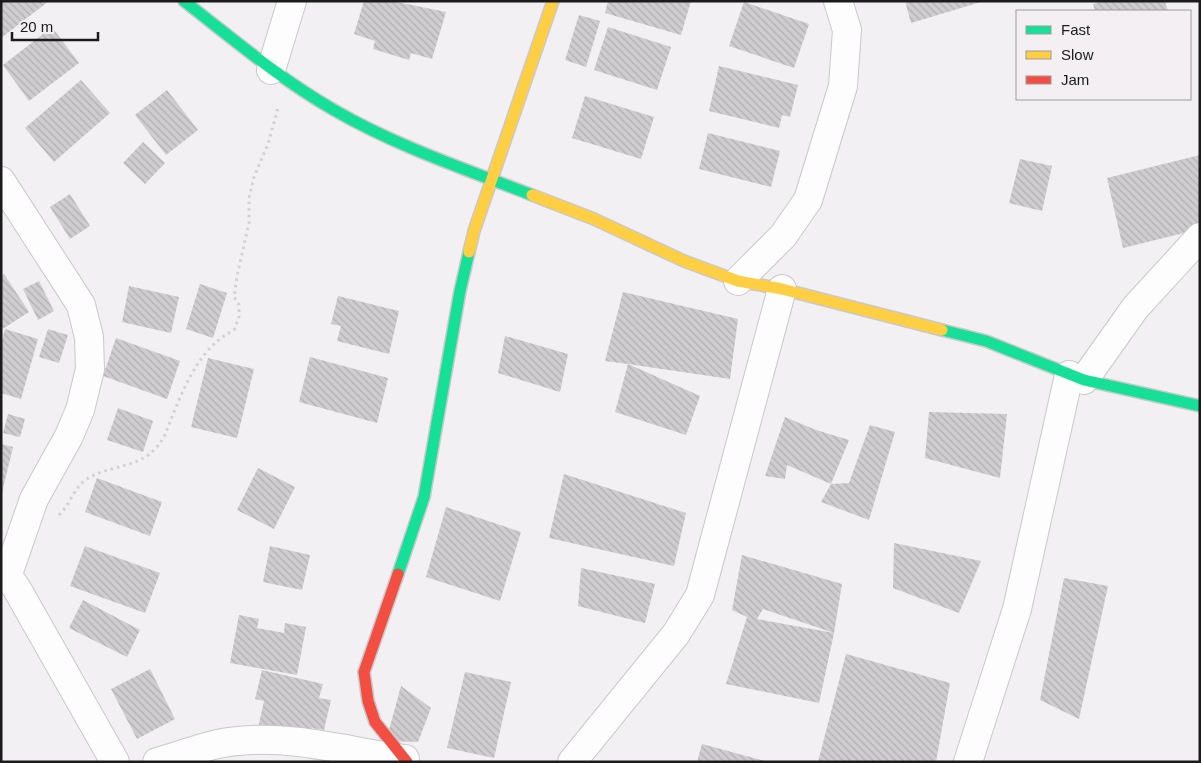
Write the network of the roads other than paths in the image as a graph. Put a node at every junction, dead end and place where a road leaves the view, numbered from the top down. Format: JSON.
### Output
{"nodes":[{"id":1,"x":184,"y":1,"type":"edge"},
{"id":2,"x":292,"y":1,"type":"edge"},
{"id":3,"x":553,"y":1,"type":"edge"},
{"id":4,"x":838,"y":1,"type":"edge"},
{"id":5,"x":279,"y":76,"type":"junction"},
{"id":6,"x":493,"y":178,"type":"junction"},
{"id":7,"x":1,"y":181,"type":"edge"},
{"id":8,"x":1200,"y":238,"type":"edge"},
{"id":9,"x":738,"y":281,"type":"junction"},
{"id":10,"x":782,"y":289,"type":"junction"},
{"id":11,"x":1077,"y":377,"type":"junction"},
{"id":12,"x":1200,"y":406,"type":"edge"},
{"id":13,"x":5,"y":570,"type":"edge"},
{"id":14,"x":406,"y":760,"type":"edge"},
{"id":15,"x":115,"y":762,"type":"edge"},
{"id":16,"x":157,"y":762,"type":"edge"},
{"id":17,"x":572,"y":762,"type":"edge"},
{"id":18,"x":968,"y":762,"type":"edge"}],
"edges":[{"from":1,"to":5,"type":"street"},
{"from":2,"to":5,"type":"street"},
{"from":3,"to":6,"type":"street"},
{"from":4,"to":9,"type":"street"},
{"from":5,"to":6,"type":"street"},
{"from":6,"to":9,"type":"street"},
{"from":6,"to":14,"type":"street"},
{"from":7,"to":13,"type":"street"},
{"from":8,"to":11,"type":"street"},
{"from":9,"to":10,"type":"street"},
{"from":10,"to":11,"type":"street"},
{"from":10,"to":17,"type":"street"},
{"from":11,"to":12,"type":"street"},
{"from":11,"to":18,"type":"street"},
{"from":13,"to":15,"type":"street"},
{"from":14,"to":16,"type":"street"}]}
